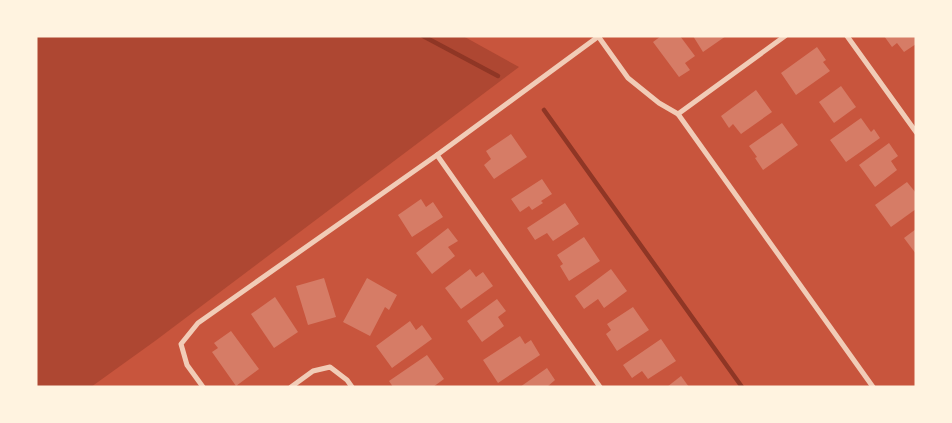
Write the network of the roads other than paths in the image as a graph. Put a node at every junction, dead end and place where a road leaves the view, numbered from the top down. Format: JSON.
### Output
{"nodes":[{"id":1,"x":599,"y":36,"type":"edge"},
{"id":2,"x":785,"y":36,"type":"edge"},
{"id":3,"x":847,"y":36,"type":"edge"},
{"id":4,"x":678,"y":114,"type":"junction"},
{"id":5,"x":916,"y":132,"type":"edge"},
{"id":6,"x":437,"y":155,"type":"junction"},
{"id":7,"x":203,"y":387,"type":"edge"},
{"id":8,"x":291,"y":387,"type":"edge"},
{"id":9,"x":352,"y":387,"type":"edge"},
{"id":10,"x":600,"y":387,"type":"edge"},
{"id":11,"x":873,"y":387,"type":"edge"}],
"edges":[{"from":1,"to":4,"type":"street"},
{"from":1,"to":6,"type":"street"},
{"from":2,"to":4,"type":"street"},
{"from":3,"to":5,"type":"street"},
{"from":4,"to":11,"type":"street"},
{"from":6,"to":7,"type":"street"},
{"from":6,"to":10,"type":"street"},
{"from":8,"to":9,"type":"street"}]}
